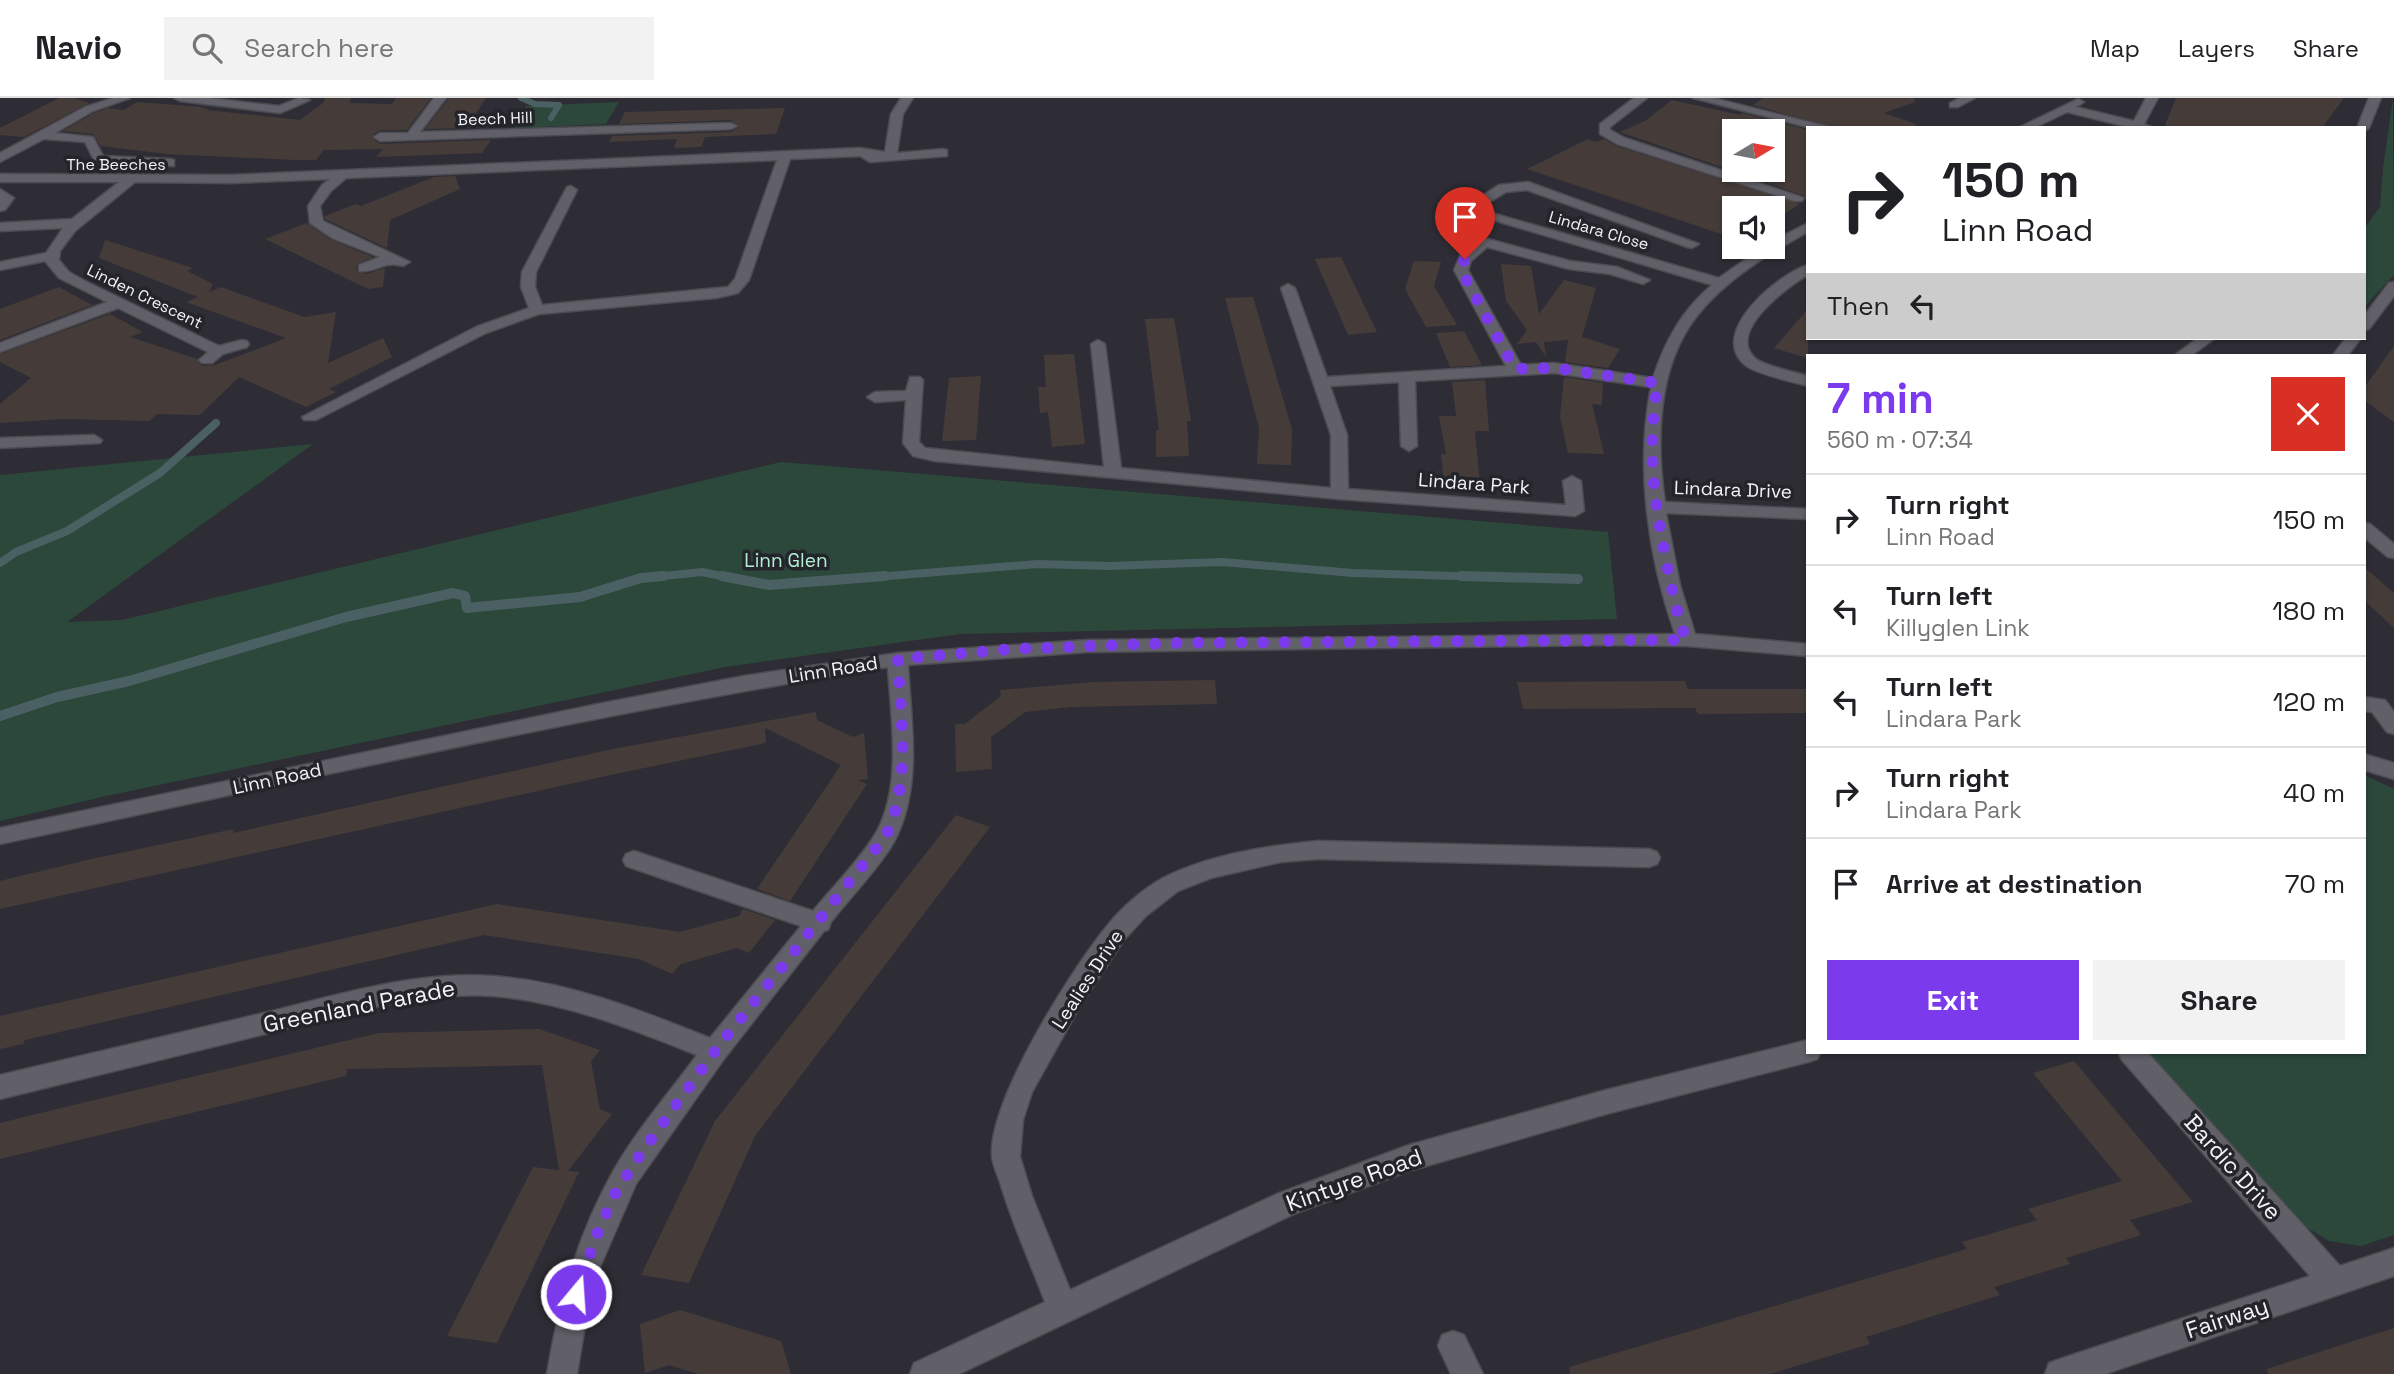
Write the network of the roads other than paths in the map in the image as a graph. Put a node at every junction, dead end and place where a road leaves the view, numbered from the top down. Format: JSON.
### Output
{"nodes":[{"id":1,"x":124,"y":98,"type":"edge"},
{"id":2,"x":180,"y":98,"type":"edge"},
{"id":3,"x":189,"y":98,"type":"edge"},
{"id":4,"x":440,"y":98,"type":"edge"},
{"id":5,"x":906,"y":98,"type":"edge"},
{"id":6,"x":1641,"y":98,"type":"edge"},
{"id":7,"x":1699,"y":98,"type":"edge"},
{"id":8,"x":1969,"y":98,"type":"edge"},
{"id":9,"x":2086,"y":98,"type":"edge"},
{"id":10,"x":2152,"y":98,"type":"edge"},
{"id":11,"x":2375,"y":98,"type":"edge"},
{"id":12,"x":303,"y":100,"type":"dead end"},
{"id":13,"x":1954,"y":105,"type":"dead end"},
{"id":14,"x":2065,"y":108,"type":"junction"},
{"id":15,"x":731,"y":126,"type":"dead end"},
{"id":16,"x":1818,"y":126,"type":"edge"},
{"id":17,"x":2028,"y":126,"type":"edge"},
{"id":18,"x":2138,"y":126,"type":"edge"},
{"id":19,"x":2142,"y":126,"type":"edge"},
{"id":20,"x":2363,"y":126,"type":"edge"},
{"id":21,"x":579,"y":131,"type":"junction"},
{"id":22,"x":41,"y":135,"type":"junction"},
{"id":23,"x":411,"y":136,"type":"junction"},
{"id":24,"x":380,"y":137,"type":"dead end"},
{"id":25,"x":573,"y":143,"type":"dead end"},
{"id":26,"x":0,"y":145,"type":"edge"},
{"id":27,"x":22,"y":145,"type":"junction"},
{"id":28,"x":943,"y":153,"type":"dead end"},
{"id":29,"x":887,"y":155,"type":"junction"},
{"id":30,"x":169,"y":157,"type":"dead end"},
{"id":31,"x":0,"y":158,"type":"edge"},
{"id":32,"x":784,"y":159,"type":"junction"},
{"id":33,"x":343,"y":174,"type":"junction"},
{"id":34,"x":0,"y":178,"type":"edge"},
{"id":35,"x":130,"y":180,"type":"junction"},
{"id":36,"x":571,"y":190,"type":"dead end"},
{"id":37,"x":0,"y":193,"type":"edge"},
{"id":38,"x":1798,"y":198,"type":"dead end"},
{"id":39,"x":1445,"y":204,"type":"dead end"},
{"id":40,"x":0,"y":207,"type":"edge"},
{"id":41,"x":1468,"y":210,"type":"junction"},
{"id":42,"x":76,"y":223,"type":"junction"},
{"id":43,"x":0,"y":227,"type":"edge"},
{"id":44,"x":1806,"y":228,"type":"edge"},
{"id":45,"x":1676,"y":238,"type":"junction"},
{"id":46,"x":1785,"y":239,"type":"edge"},
{"id":47,"x":1692,"y":244,"type":"dead end"},
{"id":48,"x":1660,"y":246,"type":"dead end"},
{"id":49,"x":51,"y":256,"type":"junction"},
{"id":50,"x":1754,"y":259,"type":"edge"},
{"id":51,"x":0,"y":266,"type":"edge"},
{"id":52,"x":364,"y":268,"type":"dead end"},
{"id":53,"x":1806,"y":270,"type":"edge"},
{"id":54,"x":1643,"y":280,"type":"dead end"},
{"id":55,"x":1721,"y":283,"type":"junction"},
{"id":56,"x":2394,"y":286,"type":"edge"},
{"id":57,"x":1288,"y":288,"type":"dead end"},
{"id":58,"x":118,"y":303,"type":"junction"},
{"id":59,"x":537,"y":310,"type":"junction"},
{"id":60,"x":2366,"y":323,"type":"edge"},
{"id":61,"x":2205,"y":340,"type":"edge"},
{"id":62,"x":2352,"y":340,"type":"edge"},
{"id":63,"x":242,"y":344,"type":"dead end"},
{"id":64,"x":1098,"y":344,"type":"dead end"},
{"id":65,"x":0,"y":348,"type":"edge"},
{"id":66,"x":2184,"y":354,"type":"edge"},
{"id":67,"x":2341,"y":354,"type":"edge"},
{"id":68,"x":1515,"y":369,"type":"junction"},
{"id":69,"x":1407,"y":376,"type":"junction"},
{"id":70,"x":1806,"y":379,"type":"edge"},
{"id":71,"x":1320,"y":382,"type":"junction"},
{"id":72,"x":1658,"y":383,"type":"junction"},
{"id":73,"x":875,"y":397,"type":"dead end"},
{"id":74,"x":310,"y":417,"type":"dead end"},
{"id":75,"x":94,"y":440,"type":"dead end"},
{"id":76,"x":0,"y":443,"type":"edge"},
{"id":77,"x":1409,"y":446,"type":"dead end"},
{"id":78,"x":1113,"y":474,"type":"junction"},
{"id":79,"x":1572,"y":481,"type":"dead end"},
{"id":80,"x":1339,"y":494,"type":"junction"},
{"id":81,"x":1656,"y":507,"type":"junction"},
{"id":82,"x":1806,"y":514,"type":"edge"},
{"id":83,"x":2366,"y":529,"type":"edge"},
{"id":84,"x":2390,"y":546,"type":"edge"},
{"id":85,"x":1686,"y":640,"type":"junction"},
{"id":86,"x":1806,"y":650,"type":"edge"},
{"id":87,"x":898,"y":659,"type":"junction"},
{"id":88,"x":2366,"y":704,"type":"edge"},
{"id":89,"x":2394,"y":727,"type":"edge"},
{"id":90,"x":2366,"y":763,"type":"edge"},
{"id":91,"x":2394,"y":771,"type":"edge"},
{"id":92,"x":0,"y":836,"type":"edge"},
{"id":93,"x":1649,"y":858,"type":"dead end"},
{"id":94,"x":634,"y":860,"type":"dead end"},
{"id":95,"x":820,"y":923,"type":"junction"},
{"id":96,"x":715,"y":1051,"type":"junction"},
{"id":97,"x":1806,"y":1052,"type":"edge"},
{"id":98,"x":2132,"y":1054,"type":"edge"},
{"id":99,"x":0,"y":1087,"type":"edge"},
{"id":100,"x":2394,"y":1262,"type":"edge"},
{"id":101,"x":2335,"y":1282,"type":"junction"},
{"id":102,"x":1062,"y":1308,"type":"junction"},
{"id":103,"x":1453,"y":1346,"type":"dead end"},
{"id":104,"x":562,"y":1374,"type":"edge"},
{"id":105,"x":925,"y":1374,"type":"edge"},
{"id":106,"x":1468,"y":1374,"type":"edge"},
{"id":107,"x":2060,"y":1374,"type":"edge"}],
"edges":[{"from":1,"to":22,"type":"street"},
{"from":2,"to":3,"type":"street"},
{"from":3,"to":12,"type":"street"},
{"from":4,"to":23,"type":"street","name":"Beech Hill"},
{"from":5,"to":29,"type":"street"},
{"from":6,"to":38,"type":"street"},
{"from":7,"to":16,"type":"street"},
{"from":8,"to":13,"type":"street"},
{"from":9,"to":14,"type":"street"},
{"from":10,"to":19,"type":"street"},
{"from":11,"to":20,"type":"street"},
{"from":14,"to":17,"type":"street"},
{"from":14,"to":18,"type":"street"},
{"from":15,"to":21,"type":"street","name":"Beech Hill"},
{"from":21,"to":23,"type":"street","name":"Beech Hill"},
{"from":21,"to":25,"type":"street"},
{"from":22,"to":27,"type":"street"},
{"from":22,"to":30,"type":"street","name":"The Beeches"},
{"from":23,"to":24,"type":"street","name":"Beech Hill"},
{"from":26,"to":27,"type":"street"},
{"from":27,"to":31,"type":"street"},
{"from":28,"to":29,"type":"street","name":"The Beeches"},
{"from":29,"to":32,"type":"street","name":"The Beeches"},
{"from":32,"to":33,"type":"street","name":"The Beeches"},
{"from":32,"to":59,"type":"street"},
{"from":33,"to":35,"type":"street","name":"The Beeches"},
{"from":33,"to":52,"type":"street"},
{"from":34,"to":35,"type":"street","name":"The Beeches"},
{"from":35,"to":42,"type":"street"},
{"from":36,"to":59,"type":"street"},
{"from":37,"to":40,"type":"street"},
{"from":39,"to":41,"type":"street","name":"Lindara Close"},
{"from":41,"to":45,"type":"street","name":"Lindara Close"},
{"from":41,"to":55,"type":"street","name":"Lindara Close"},
{"from":42,"to":43,"type":"street"},
{"from":42,"to":49,"type":"street"},
{"from":44,"to":46,"type":"street"},
{"from":45,"to":47,"type":"street","name":"Lindara Close"},
{"from":45,"to":48,"type":"street","name":"Lindara Close"},
{"from":49,"to":51,"type":"street"},
{"from":49,"to":58,"type":"street","name":"Linden Crescent"},
{"from":50,"to":55,"type":"street"},
{"from":53,"to":70,"type":"street"},
{"from":54,"to":68,"type":"street"},
{"from":55,"to":72,"type":"street"},
{"from":56,"to":60,"type":"street"},
{"from":57,"to":71,"type":"street"},
{"from":58,"to":63,"type":"street","name":"Linden Crescent"},
{"from":58,"to":65,"type":"street"},
{"from":59,"to":74,"type":"street"},
{"from":61,"to":66,"type":"street"},
{"from":62,"to":67,"type":"street"},
{"from":64,"to":78,"type":"street"},
{"from":68,"to":69,"type":"street"},
{"from":68,"to":72,"type":"street"},
{"from":69,"to":71,"type":"street"},
{"from":69,"to":77,"type":"street"},
{"from":71,"to":80,"type":"street"},
{"from":72,"to":81,"type":"street"},
{"from":73,"to":78,"type":"street","name":"Lindara Park"},
{"from":75,"to":76,"type":"street"},
{"from":78,"to":80,"type":"street","name":"Lindara Park"},
{"from":79,"to":80,"type":"street","name":"Lindara Park"},
{"from":81,"to":82,"type":"street","name":"Lindara Drive"},
{"from":81,"to":85,"type":"street"},
{"from":83,"to":84,"type":"street"},
{"from":85,"to":86,"type":"street","name":"Linn Road"},
{"from":85,"to":87,"type":"street","name":"Linn Road"},
{"from":87,"to":92,"type":"street","name":"Linn Road"},
{"from":87,"to":95,"type":"street"},
{"from":88,"to":89,"type":"street"},
{"from":90,"to":91,"type":"street"},
{"from":93,"to":102,"type":"street","name":"Lealies Drive"},
{"from":94,"to":95,"type":"street"},
{"from":95,"to":96,"type":"street"},
{"from":96,"to":99,"type":"street","name":"Greenland Parade"},
{"from":96,"to":104,"type":"street"},
{"from":97,"to":102,"type":"street","name":"Kintyre Road"},
{"from":98,"to":101,"type":"street","name":"Bardic Drive"},
{"from":100,"to":101,"type":"street","name":"Fairway"},
{"from":101,"to":107,"type":"street","name":"Fairway"},
{"from":102,"to":105,"type":"street","name":"Kintyre Road"},
{"from":103,"to":106,"type":"street"}]}
